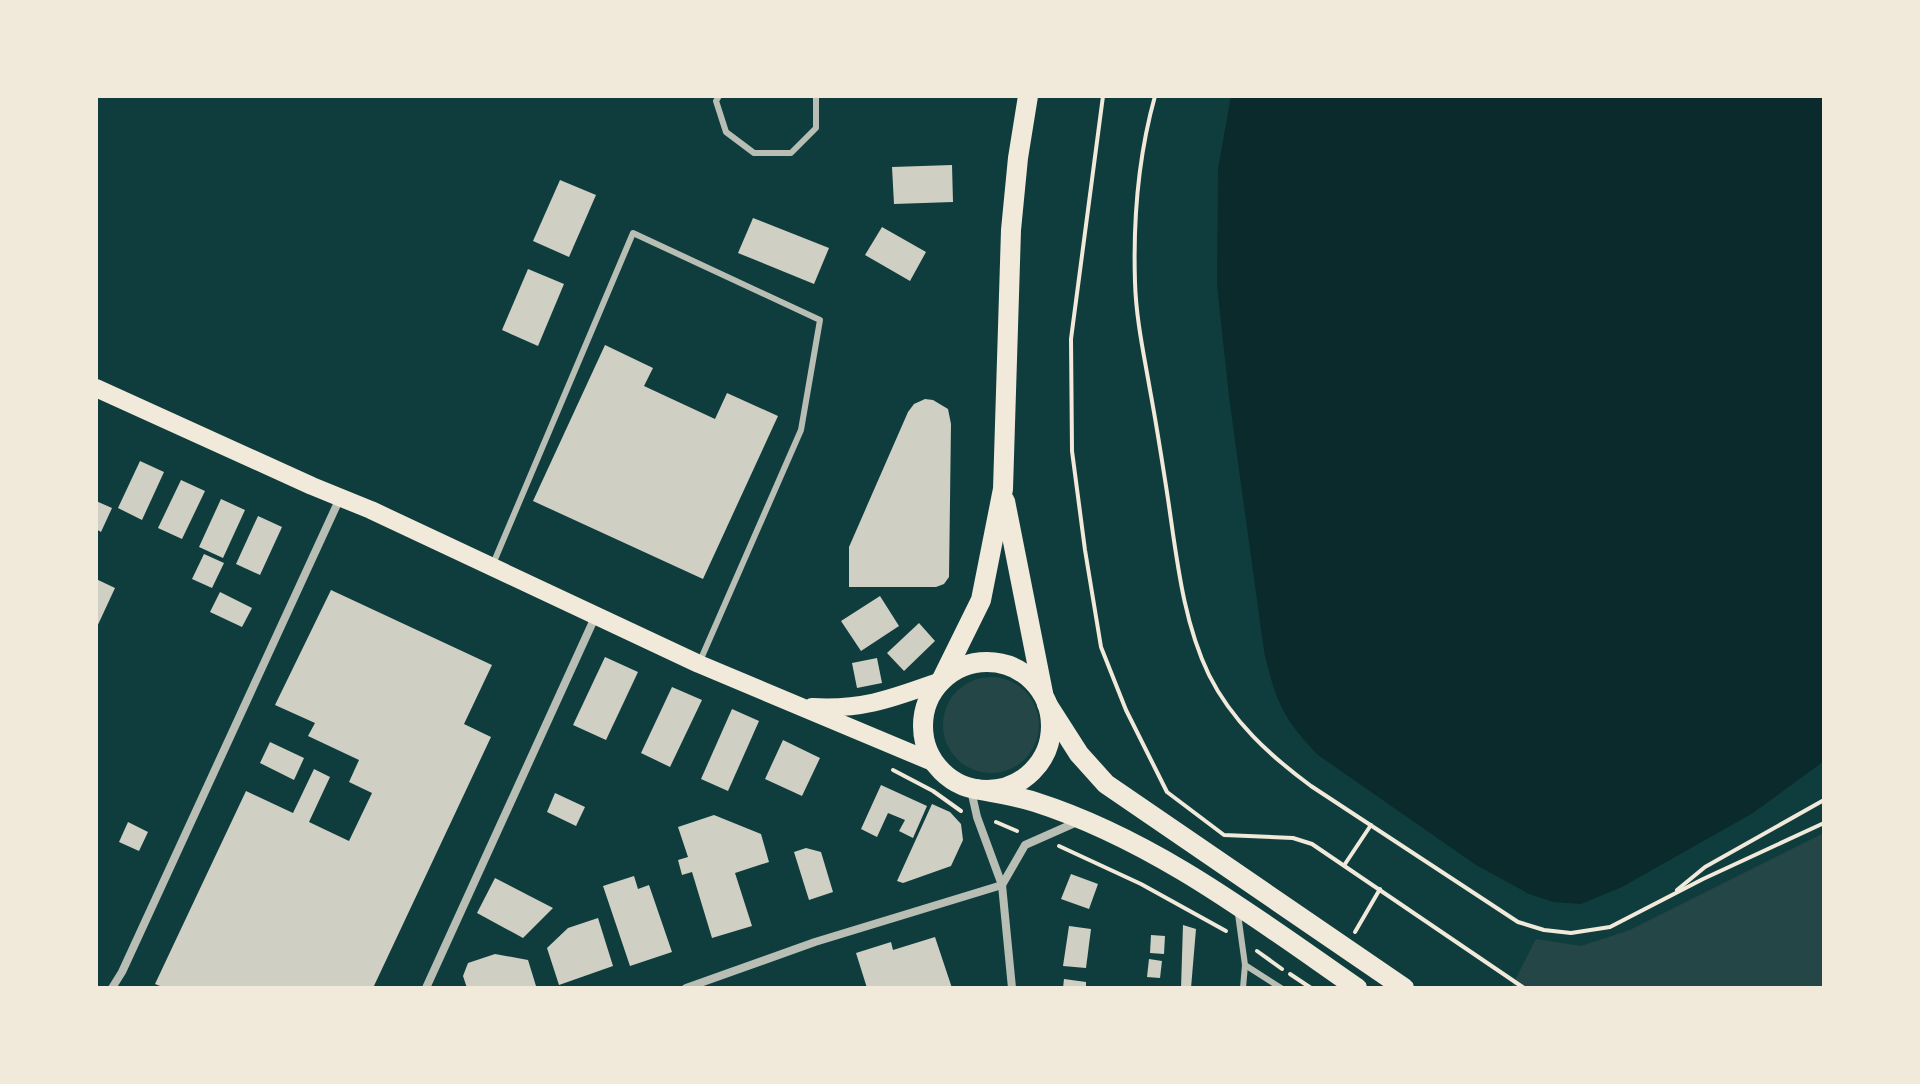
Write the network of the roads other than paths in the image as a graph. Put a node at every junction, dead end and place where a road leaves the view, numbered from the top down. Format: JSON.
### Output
{"nodes":[{"id":1,"x":719,"y":96,"type":"edge"},
{"id":2,"x":816,"y":96,"type":"edge"},
{"id":3,"x":1028,"y":96,"type":"edge"},
{"id":4,"x":97,"y":390,"type":"edge"},
{"id":5,"x":1003,"y":489,"type":"junction"},
{"id":6,"x":341,"y":498,"type":"junction"},
{"id":7,"x":492,"y":567,"type":"junction"},
{"id":8,"x":596,"y":615,"type":"junction"},
{"id":9,"x":699,"y":664,"type":"junction"},
{"id":10,"x":941,"y":681,"type":"junction"},
{"id":11,"x":1045,"y":701,"type":"junction"},
{"id":12,"x":797,"y":706,"type":"junction"},
{"id":13,"x":935,"y":763,"type":"junction"},
{"id":14,"x":973,"y":788,"type":"junction"},
{"id":15,"x":1082,"y":820,"type":"junction"},
{"id":16,"x":1002,"y":885,"type":"junction"},
{"id":17,"x":1237,"y":906,"type":"junction"},
{"id":18,"x":1245,"y":965,"type":"junction"},
{"id":19,"x":112,"y":988,"type":"edge"},
{"id":20,"x":426,"y":988,"type":"edge"},
{"id":21,"x":686,"y":988,"type":"edge"},
{"id":22,"x":1012,"y":988,"type":"edge"},
{"id":23,"x":1243,"y":988,"type":"edge"},
{"id":24,"x":1281,"y":988,"type":"edge"},
{"id":25,"x":1357,"y":988,"type":"edge"},
{"id":26,"x":1404,"y":988,"type":"edge"}],
"edges":[{"from":1,"to":2,"type":"lane"},
{"from":3,"to":5,"type":"highway"},
{"from":4,"to":6,"type":"main road"},
{"from":5,"to":10,"type":"highway"},
{"from":5,"to":11,"type":"highway"},
{"from":6,"to":7,"type":"main road"},
{"from":6,"to":19,"type":"street"},
{"from":7,"to":8,"type":"main road"},
{"from":7,"to":9,"type":"lane"},
{"from":8,"to":9,"type":"main road"},
{"from":8,"to":20,"type":"street"},
{"from":9,"to":12,"type":"main road"},
{"from":10,"to":11,"type":"highway"},
{"from":10,"to":12,"type":"main road"},
{"from":10,"to":13,"type":"highway"},
{"from":11,"to":14,"type":"highway"},
{"from":11,"to":26,"type":"highway"},
{"from":12,"to":13,"type":"main road"},
{"from":13,"to":14,"type":"highway"},
{"from":14,"to":15,"type":"highway"},
{"from":14,"to":16,"type":"street"},
{"from":15,"to":16,"type":"street"},
{"from":15,"to":17,"type":"highway"},
{"from":16,"to":21,"type":"street"},
{"from":16,"to":22,"type":"street"},
{"from":17,"to":18,"type":"lane"},
{"from":17,"to":25,"type":"highway"},
{"from":18,"to":23,"type":"lane"},
{"from":18,"to":24,"type":"lane"}]}
